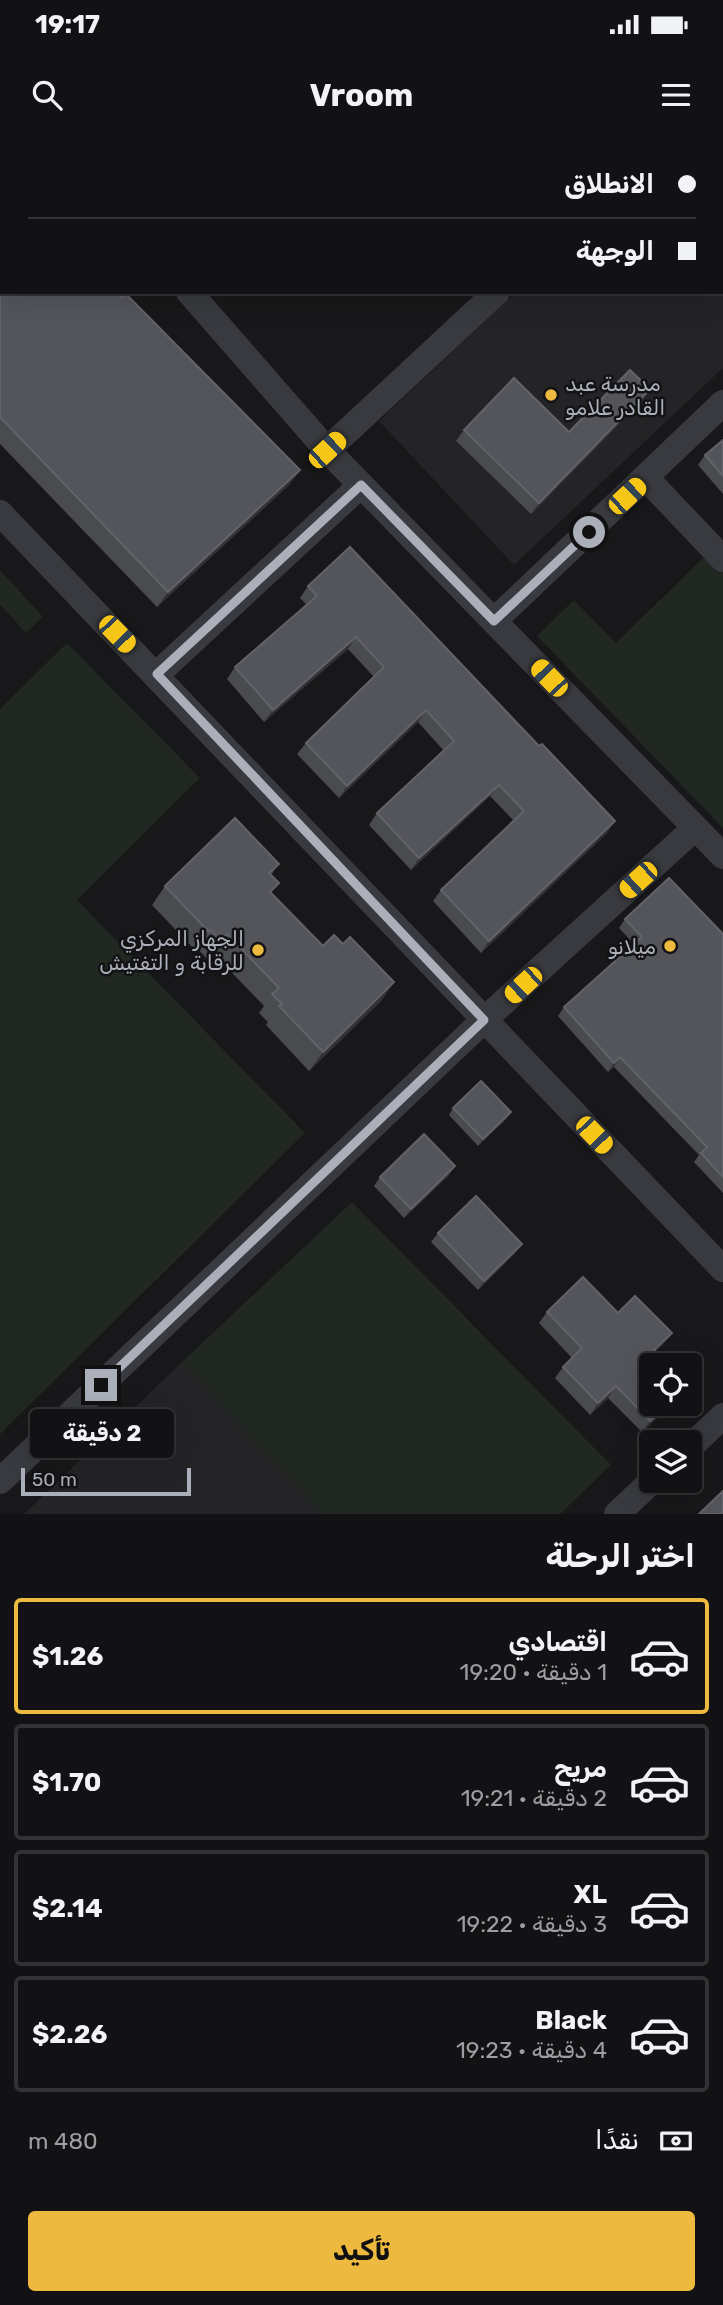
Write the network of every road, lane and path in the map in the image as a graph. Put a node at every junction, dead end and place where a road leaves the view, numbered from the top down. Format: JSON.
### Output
{"nodes":[{"id":1,"x":191,"y":294,"type":"edge"},
{"id":2,"x":495,"y":294,"type":"edge"},
{"id":3,"x":723,"y":403,"type":"edge"},
{"id":4,"x":327,"y":450,"type":"junction"},
{"id":5,"x":646,"y":478,"type":"junction"},
{"id":6,"x":361,"y":485,"type":"junction"},
{"id":7,"x":0,"y":513,"type":"edge"},
{"id":8,"x":723,"y":558,"type":"edge"},
{"id":9,"x":494,"y":621,"type":"junction"},
{"id":10,"x":157,"y":674,"type":"junction"},
{"id":11,"x":695,"y":828,"type":"junction"},
{"id":12,"x":723,"y":856,"type":"edge"},
{"id":13,"x":484,"y":1020,"type":"junction"},
{"id":14,"x":723,"y":1269,"type":"edge"},
{"id":15,"x":723,"y":1416,"type":"edge"},
{"id":16,"x":702,"y":1436,"type":"edge"},
{"id":17,"x":0,"y":1481,"type":"edge"},
{"id":18,"x":639,"y":1493,"type":"edge"},
{"id":19,"x":617,"y":1514,"type":"edge"}],
"edges":[{"from":1,"to":4,"type":"street"},
{"from":2,"to":4,"type":"street"},
{"from":3,"to":5,"type":"street"},
{"from":4,"to":6,"type":"street"},
{"from":5,"to":8,"type":"street"},
{"from":5,"to":9,"type":"street"},
{"from":6,"to":9,"type":"street"},
{"from":6,"to":10,"type":"street"},
{"from":7,"to":10,"type":"street"},
{"from":9,"to":11,"type":"street"},
{"from":10,"to":13,"type":"street"},
{"from":11,"to":12,"type":"street"},
{"from":11,"to":13,"type":"street"},
{"from":13,"to":14,"type":"street"},
{"from":13,"to":17,"type":"street"},
{"from":15,"to":16,"type":"street"},
{"from":18,"to":19,"type":"street"}]}
